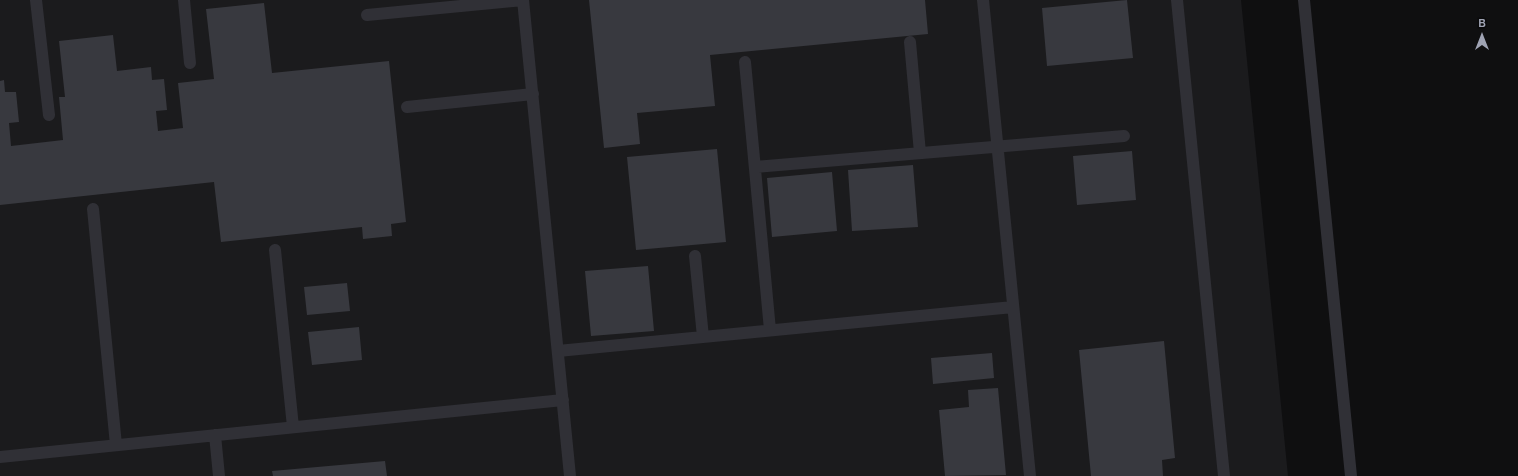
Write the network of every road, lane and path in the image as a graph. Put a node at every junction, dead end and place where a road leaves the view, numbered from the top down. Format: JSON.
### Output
{"nodes":[{"id":1,"x":36,"y":0,"type":"edge"},
{"id":2,"x":184,"y":0,"type":"edge"},
{"id":3,"x":523,"y":0,"type":"edge"},
{"id":4,"x":983,"y":0,"type":"edge"},
{"id":5,"x":1177,"y":0,"type":"edge"},
{"id":6,"x":1304,"y":0,"type":"edge"},
{"id":7,"x":367,"y":15,"type":"dead end"},
{"id":8,"x":910,"y":42,"type":"dead end"},
{"id":9,"x":745,"y":62,"type":"dead end"},
{"id":10,"x":190,"y":63,"type":"dead end"},
{"id":11,"x":533,"y":94,"type":"junction"},
{"id":12,"x":407,"y":107,"type":"dead end"},
{"id":13,"x":49,"y":115,"type":"dead end"},
{"id":14,"x":1124,"y":136,"type":"dead end"},
{"id":15,"x":998,"y":146,"type":"junction"},
{"id":16,"x":920,"y":153,"type":"junction"},
{"id":17,"x":755,"y":167,"type":"junction"},
{"id":18,"x":93,"y":209,"type":"dead end"},
{"id":19,"x":275,"y":250,"type":"dead end"},
{"id":20,"x":695,"y":256,"type":"dead end"},
{"id":21,"x":1013,"y":307,"type":"junction"},
{"id":22,"x":770,"y":330,"type":"junction"},
{"id":23,"x":703,"y":337,"type":"junction"},
{"id":24,"x":558,"y":351,"type":"junction"},
{"id":25,"x":563,"y":400,"type":"junction"},
{"id":26,"x":293,"y":427,"type":"junction"},
{"id":27,"x":215,"y":435,"type":"junction"},
{"id":28,"x":116,"y":445,"type":"junction"},
{"id":29,"x":0,"y":457,"type":"edge"},
{"id":30,"x":219,"y":476,"type":"edge"},
{"id":31,"x":570,"y":476,"type":"edge"},
{"id":32,"x":1030,"y":476,"type":"edge"},
{"id":33,"x":1224,"y":476,"type":"edge"},
{"id":34,"x":1351,"y":476,"type":"edge"}],
"edges":[{"from":1,"to":13,"type":"lane"},
{"from":2,"to":10,"type":"lane"},
{"from":3,"to":7,"type":"lane"},
{"from":3,"to":11,"type":"lane"},
{"from":4,"to":15,"type":"lane"},
{"from":5,"to":33,"type":"lane"},
{"from":6,"to":34,"type":"lane"},
{"from":8,"to":16,"type":"lane"},
{"from":9,"to":17,"type":"lane"},
{"from":11,"to":12,"type":"lane"},
{"from":11,"to":24,"type":"lane"},
{"from":14,"to":15,"type":"lane"},
{"from":15,"to":16,"type":"lane"},
{"from":15,"to":21,"type":"lane"},
{"from":16,"to":17,"type":"lane"},
{"from":17,"to":22,"type":"lane"},
{"from":18,"to":28,"type":"lane"},
{"from":19,"to":26,"type":"lane"},
{"from":20,"to":23,"type":"lane"},
{"from":21,"to":22,"type":"lane"},
{"from":21,"to":32,"type":"lane"},
{"from":22,"to":23,"type":"lane"},
{"from":23,"to":24,"type":"lane"},
{"from":24,"to":25,"type":"lane"},
{"from":25,"to":26,"type":"lane"},
{"from":25,"to":31,"type":"lane"},
{"from":26,"to":27,"type":"lane"},
{"from":27,"to":28,"type":"lane"},
{"from":27,"to":30,"type":"lane"},
{"from":28,"to":29,"type":"lane"}]}
